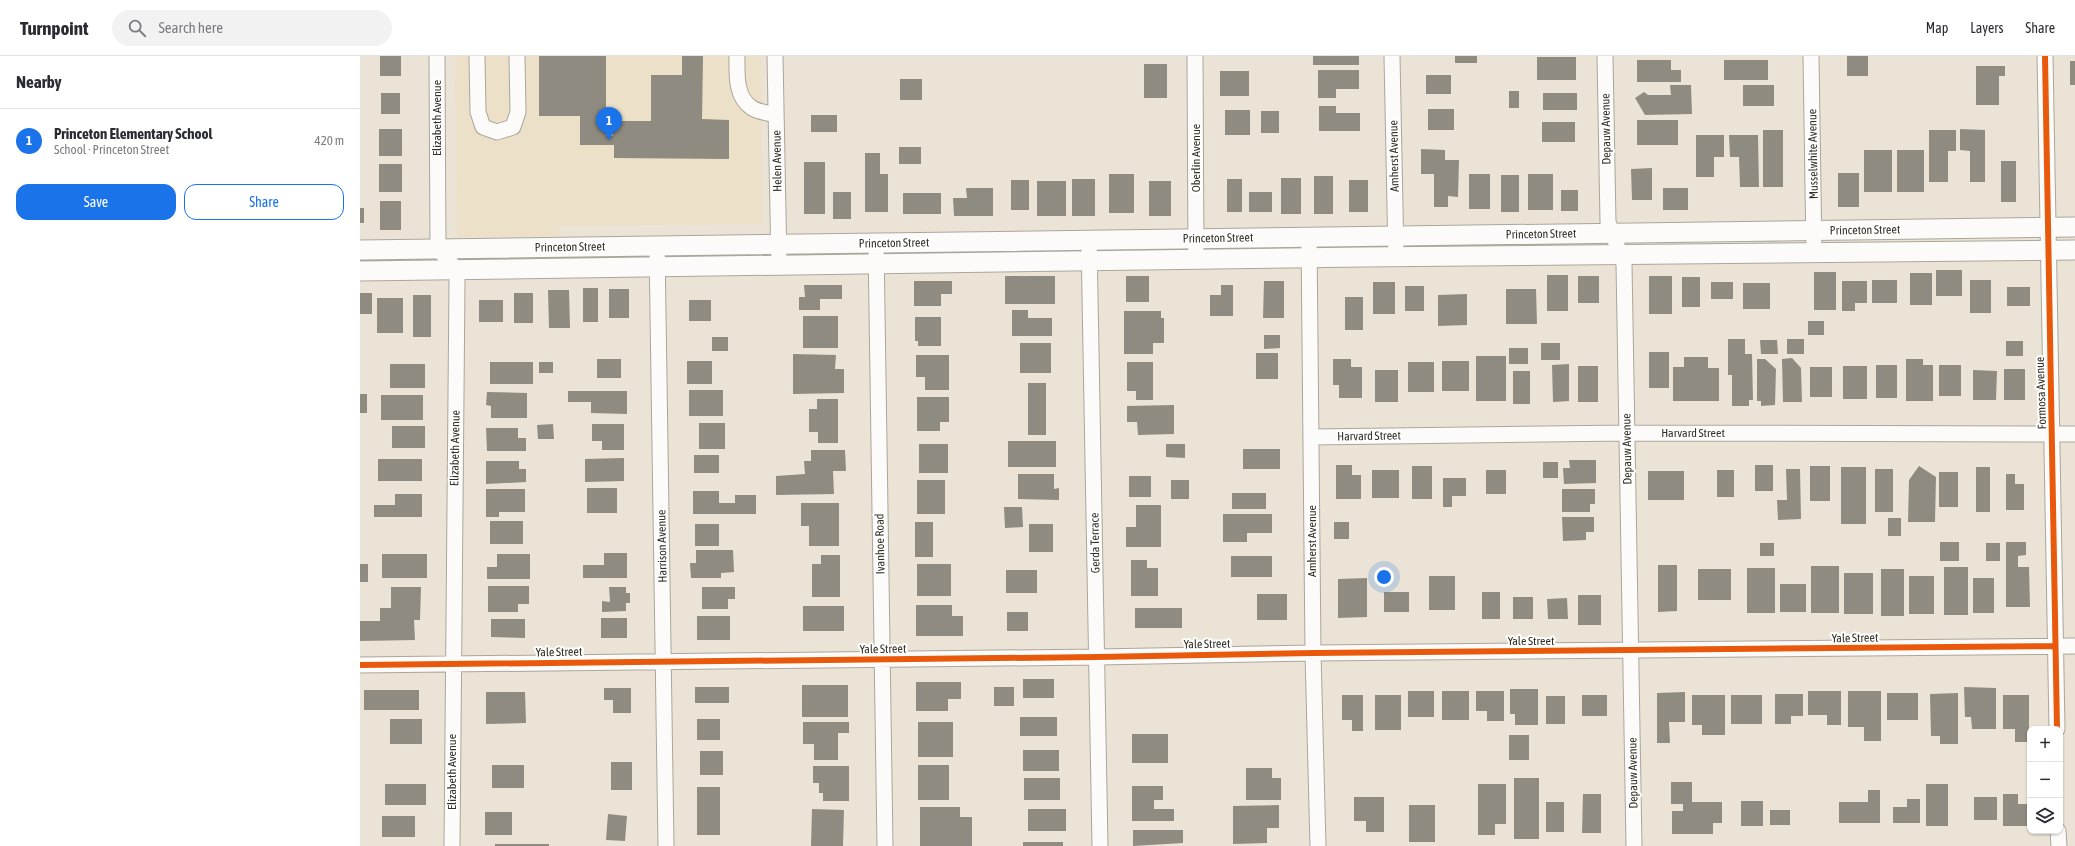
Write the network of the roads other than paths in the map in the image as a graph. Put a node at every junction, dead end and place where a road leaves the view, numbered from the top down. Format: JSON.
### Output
{"nodes":[{"id":1,"x":437,"y":56,"type":"edge"},
{"id":2,"x":477,"y":56,"type":"edge"},
{"id":3,"x":517,"y":56,"type":"edge"},
{"id":4,"x":737,"y":56,"type":"edge"},
{"id":5,"x":775,"y":56,"type":"edge"},
{"id":6,"x":1195,"y":56,"type":"edge"},
{"id":7,"x":1392,"y":56,"type":"edge"},
{"id":8,"x":1605,"y":56,"type":"edge"},
{"id":9,"x":1811,"y":56,"type":"edge"},
{"id":10,"x":2045,"y":56,"type":"edge"},
{"id":11,"x":776,"y":115,"type":"junction"},
{"id":12,"x":2075,"y":226,"type":"edge"},
{"id":13,"x":2047,"y":228,"type":"junction"},
{"id":14,"x":1814,"y":231,"type":"junction"},
{"id":15,"x":1612,"y":233,"type":"junction"},
{"id":16,"x":1396,"y":236,"type":"junction"},
{"id":17,"x":1309,"y":237,"type":"junction"},
{"id":18,"x":1196,"y":238,"type":"junction"},
{"id":19,"x":1090,"y":240,"type":"junction"},
{"id":20,"x":876,"y":243,"type":"junction"},
{"id":21,"x":778,"y":244,"type":"junction"},
{"id":22,"x":657,"y":246,"type":"junction"},
{"id":23,"x":438,"y":249,"type":"junction"},
{"id":24,"x":360,"y":250,"type":"edge"},
{"id":25,"x":2048,"y":250,"type":"junction"},
{"id":26,"x":2075,"y":250,"type":"edge"},
{"id":27,"x":1814,"y":253,"type":"junction"},
{"id":28,"x":1620,"y":254,"type":"junction"},
{"id":29,"x":1396,"y":256,"type":"junction"},
{"id":30,"x":1310,"y":258,"type":"junction"},
{"id":31,"x":1196,"y":260,"type":"junction"},
{"id":32,"x":1090,"y":261,"type":"junction"},
{"id":33,"x":876,"y":264,"type":"junction"},
{"id":34,"x":779,"y":265,"type":"junction"},
{"id":35,"x":657,"y":267,"type":"junction"},
{"id":36,"x":457,"y":270,"type":"junction"},
{"id":37,"x":360,"y":271,"type":"edge"},
{"id":38,"x":1626,"y":433,"type":"junction"},
{"id":39,"x":2053,"y":434,"type":"junction"},
{"id":40,"x":2075,"y":434,"type":"edge"},
{"id":41,"x":1311,"y":437,"type":"junction"},
{"id":42,"x":2055,"y":646,"type":"junction"},
{"id":43,"x":2075,"y":646,"type":"edge"},
{"id":44,"x":1631,"y":651,"type":"junction"},
{"id":45,"x":1313,"y":653,"type":"junction"},
{"id":46,"x":1097,"y":657,"type":"junction"},
{"id":47,"x":882,"y":660,"type":"junction"},
{"id":48,"x":664,"y":662,"type":"junction"},
{"id":49,"x":360,"y":665,"type":"edge"},
{"id":50,"x":453,"y":665,"type":"junction"},
{"id":51,"x":2057,"y":726,"type":"edge"},
{"id":52,"x":2058,"y":834,"type":"edge"},
{"id":53,"x":452,"y":846,"type":"edge"},
{"id":54,"x":666,"y":846,"type":"edge"},
{"id":55,"x":885,"y":846,"type":"edge"},
{"id":56,"x":1100,"y":846,"type":"edge"},
{"id":57,"x":1318,"y":846,"type":"edge"},
{"id":58,"x":1634,"y":846,"type":"edge"},
{"id":59,"x":2059,"y":846,"type":"edge"}],
"edges":[{"from":1,"to":23,"type":"street","name":"Elizabeth Avenue"},
{"from":2,"to":3,"type":"street"},
{"from":4,"to":11,"type":"street"},
{"from":5,"to":11,"type":"street","name":"Helen Avenue"},
{"from":6,"to":18,"type":"street","name":"Oberlin Avenue"},
{"from":7,"to":16,"type":"street","name":"Amherst Avenue"},
{"from":8,"to":15,"type":"street","name":"Depauw Avenue"},
{"from":9,"to":14,"type":"street","name":"Musselwhite Avenue"},
{"from":10,"to":13,"type":"street","name":"Formosa Avenue"},
{"from":11,"to":21,"type":"street","name":"Helen Avenue"},
{"from":12,"to":13,"type":"main road","name":"Princeton Street"},
{"from":13,"to":14,"type":"main road","name":"Princeton Street"},
{"from":13,"to":25,"type":"street","name":"Formosa Avenue"},
{"from":14,"to":15,"type":"main road","name":"Princeton Street"},
{"from":14,"to":27,"type":"street","name":"Musselwhite Avenue"},
{"from":15,"to":16,"type":"main road","name":"Princeton Street"},
{"from":15,"to":28,"type":"street","name":"Depauw Avenue"},
{"from":16,"to":17,"type":"main road","name":"Princeton Street"},
{"from":16,"to":29,"type":"street","name":"Amherst Avenue"},
{"from":17,"to":18,"type":"main road","name":"Princeton Street"},
{"from":17,"to":30,"type":"street","name":"Amherst Avenue"},
{"from":18,"to":19,"type":"main road","name":"Princeton Street"},
{"from":18,"to":31,"type":"street","name":"Oberlin Avenue"},
{"from":19,"to":20,"type":"main road","name":"Princeton Street"},
{"from":19,"to":32,"type":"street","name":"Gerda Terrace"},
{"from":20,"to":21,"type":"main road","name":"Princeton Street"},
{"from":20,"to":33,"type":"street","name":"Ivanhoe Road"},
{"from":21,"to":22,"type":"main road","name":"Princeton Street"},
{"from":21,"to":34,"type":"street","name":"Helen Avenue"},
{"from":22,"to":23,"type":"main road","name":"Princeton Street"},
{"from":22,"to":35,"type":"street","name":"Harrison Avenue"},
{"from":23,"to":24,"type":"main road","name":"Princeton Street"},
{"from":23,"to":36,"type":"street"},
{"from":25,"to":26,"type":"main road","name":"Princeton Street"},
{"from":25,"to":27,"type":"main road","name":"Princeton Street"},
{"from":25,"to":39,"type":"street","name":"Formosa Avenue"},
{"from":27,"to":28,"type":"main road","name":"Princeton Street"},
{"from":28,"to":29,"type":"main road","name":"Princeton Street"},
{"from":28,"to":38,"type":"street","name":"Depauw Avenue"},
{"from":29,"to":30,"type":"main road","name":"Princeton Street"},
{"from":30,"to":31,"type":"main road","name":"Princeton Street"},
{"from":30,"to":41,"type":"street","name":"Amherst Avenue"},
{"from":31,"to":32,"type":"main road","name":"Princeton Street"},
{"from":32,"to":33,"type":"main road","name":"Princeton Street"},
{"from":32,"to":46,"type":"street","name":"Gerda Terrace"},
{"from":33,"to":34,"type":"main road","name":"Princeton Street"},
{"from":33,"to":47,"type":"street","name":"Ivanhoe Road"},
{"from":34,"to":35,"type":"main road","name":"Princeton Street"},
{"from":35,"to":36,"type":"main road","name":"Princeton Street"},
{"from":35,"to":48,"type":"street","name":"Harrison Avenue"},
{"from":36,"to":37,"type":"main road","name":"Princeton Street"},
{"from":36,"to":50,"type":"street","name":"Elizabeth Avenue"},
{"from":38,"to":39,"type":"street","name":"Harvard Street"},
{"from":38,"to":41,"type":"street","name":"Harvard Street"},
{"from":38,"to":44,"type":"street","name":"Depauw Avenue"},
{"from":39,"to":40,"type":"street","name":"Harvard Street"},
{"from":39,"to":42,"type":"street","name":"Formosa Avenue"},
{"from":41,"to":45,"type":"street","name":"Amherst Avenue"},
{"from":42,"to":43,"type":"street","name":"Yale Street"},
{"from":42,"to":44,"type":"street","name":"Yale Street"},
{"from":42,"to":51,"type":"street","name":"Formosa Avenue"},
{"from":44,"to":45,"type":"street","name":"Yale Street"},
{"from":44,"to":58,"type":"street","name":"Depauw Avenue"},
{"from":45,"to":46,"type":"street","name":"Yale Street"},
{"from":45,"to":57,"type":"street","name":"Amherst Avenue"},
{"from":46,"to":47,"type":"street","name":"Yale Street"},
{"from":46,"to":56,"type":"street","name":"Gerda Terrace"},
{"from":47,"to":48,"type":"street","name":"Yale Street"},
{"from":47,"to":55,"type":"street","name":"Ivanhoe Road"},
{"from":48,"to":50,"type":"street","name":"Yale Street"},
{"from":48,"to":54,"type":"street","name":"Harrison Avenue"},
{"from":49,"to":50,"type":"street","name":"Yale Street"},
{"from":50,"to":53,"type":"street","name":"Elizabeth Avenue"},
{"from":52,"to":59,"type":"street"}]}
